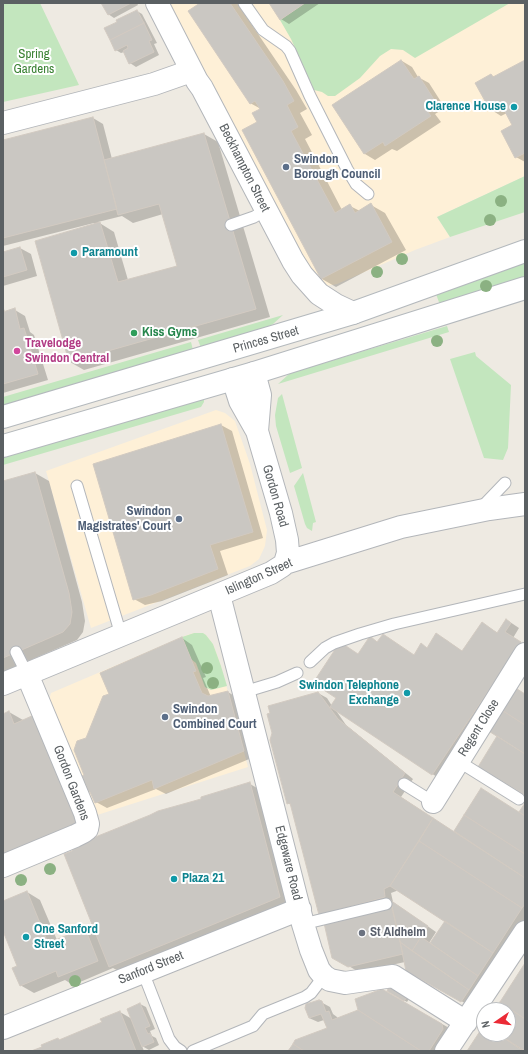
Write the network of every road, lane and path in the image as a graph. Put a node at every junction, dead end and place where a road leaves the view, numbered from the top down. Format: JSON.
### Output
{"nodes":[{"id":1,"x":244,"y":3,"type":"edge"},
{"id":2,"x":159,"y":4,"type":"edge"},
{"id":3,"x":191,"y":71,"type":"junction"},
{"id":4,"x":3,"y":123,"type":"edge"},
{"id":5,"x":368,"y":194,"type":"dead end"},
{"id":6,"x":266,"y":210,"type":"junction"},
{"id":7,"x":231,"y":225,"type":"dead end"},
{"id":8,"x":525,"y":252,"type":"edge"},
{"id":9,"x":525,"y":288,"type":"edge"},
{"id":10,"x":352,"y":313,"type":"junction"},
{"id":11,"x":235,"y":349,"type":"junction"},
{"id":12,"x":254,"y":374,"type":"junction"},
{"id":13,"x":233,"y":379,"type":"junction"},
{"id":14,"x":3,"y":417,"type":"edge"},
{"id":15,"x":257,"y":431,"type":"junction"},
{"id":16,"x":3,"y":446,"type":"edge"},
{"id":17,"x":505,"y":483,"type":"dead end"},
{"id":18,"x":76,"y":486,"type":"dead end"},
{"id":19,"x":525,"y":504,"type":"edge"},
{"id":20,"x":478,"y":511,"type":"junction"},
{"id":21,"x":285,"y":563,"type":"junction"},
{"id":22,"x":525,"y":594,"type":"edge"},
{"id":23,"x":219,"y":595,"type":"junction"},
{"id":24,"x":121,"y":636,"type":"junction"},
{"id":25,"x":16,"y":652,"type":"dead end"},
{"id":26,"x":525,"y":654,"type":"edge"},
{"id":27,"x":310,"y":662,"type":"dead end"},
{"id":28,"x":297,"y":673,"type":"dead end"},
{"id":29,"x":27,"y":674,"type":"junction"},
{"id":30,"x":3,"y":684,"type":"edge"},
{"id":31,"x":244,"y":692,"type":"junction"},
{"id":32,"x":458,"y":761,"type":"junction"},
{"id":33,"x":404,"y":784,"type":"dead end"},
{"id":34,"x":519,"y":798,"type":"dead end"},
{"id":35,"x":433,"y":802,"type":"joint"},
{"id":36,"x":3,"y":866,"type":"edge"},
{"id":37,"x":386,"y":904,"type":"dead end"},
{"id":38,"x":301,"y":916,"type":"junction"},
{"id":39,"x":525,"y":932,"type":"edge"},
{"id":40,"x":143,"y":972,"type":"junction"},
{"id":41,"x":324,"y":976,"type":"junction"},
{"id":42,"x":466,"y":1022,"type":"junction"},
{"id":43,"x":3,"y":1028,"type":"edge"},
{"id":44,"x":181,"y":1051,"type":"edge"},
{"id":45,"x":193,"y":1051,"type":"edge"},
{"id":46,"x":446,"y":1051,"type":"edge"}],
"edges":[{"from":1,"to":5,"type":"lane"},
{"from":2,"to":3,"type":"street","name":"Beckhampton Street"},
{"from":3,"to":4,"type":"street"},
{"from":3,"to":6,"type":"street","name":"Beckhampton Street"},
{"from":6,"to":7,"type":"lane"},
{"from":6,"to":10,"type":"street","name":"Beckhampton Street"},
{"from":8,"to":10,"type":"street","name":"Princes Street"},
{"from":9,"to":12,"type":"street"},
{"from":10,"to":11,"type":"street","name":"Princes Street"},
{"from":11,"to":12,"type":"street"},
{"from":11,"to":13,"type":"street"},
{"from":11,"to":14,"type":"street","name":"Princes Street"},
{"from":12,"to":13,"type":"street"},
{"from":12,"to":15,"type":"street","name":"Gordon Road"},
{"from":13,"to":15,"type":"street","name":"Gordon Road"},
{"from":13,"to":16,"type":"street"},
{"from":15,"to":21,"type":"street","name":"Gordon Road"},
{"from":17,"to":20,"type":"lane"},
{"from":18,"to":24,"type":"lane"},
{"from":19,"to":20,"type":"street","name":"Islington Street"},
{"from":20,"to":21,"type":"street","name":"Islington Street"},
{"from":21,"to":23,"type":"street","name":"Islington Street"},
{"from":22,"to":27,"type":"lane"},
{"from":23,"to":24,"type":"street","name":"Islington Street"},
{"from":23,"to":31,"type":"street","name":"Edgeware Road"},
{"from":24,"to":29,"type":"street","name":"Islington Street"},
{"from":25,"to":29,"type":"lane"},
{"from":26,"to":32,"type":"street","name":"Regent Close"},
{"from":28,"to":31,"type":"lane"},
{"from":29,"to":30,"type":"street","name":"Islington Street"},
{"from":29,"to":36,"type":"street","name":"Gordon Gardens"},
{"from":31,"to":38,"type":"street","name":"Edgeware Road"},
{"from":32,"to":34,"type":"lane"},
{"from":32,"to":35,"type":"street","name":"Regent Close"},
{"from":33,"to":35,"type":"lane"},
{"from":37,"to":38,"type":"lane"},
{"from":38,"to":40,"type":"street","name":"Sanford Street"},
{"from":38,"to":41,"type":"street","name":"Edgeware Road"},
{"from":39,"to":42,"type":"street"},
{"from":40,"to":43,"type":"street","name":"Sanford Street"},
{"from":40,"to":44,"type":"lane"},
{"from":41,"to":42,"type":"street"},
{"from":41,"to":45,"type":"lane"},
{"from":42,"to":46,"type":"street"}]}
